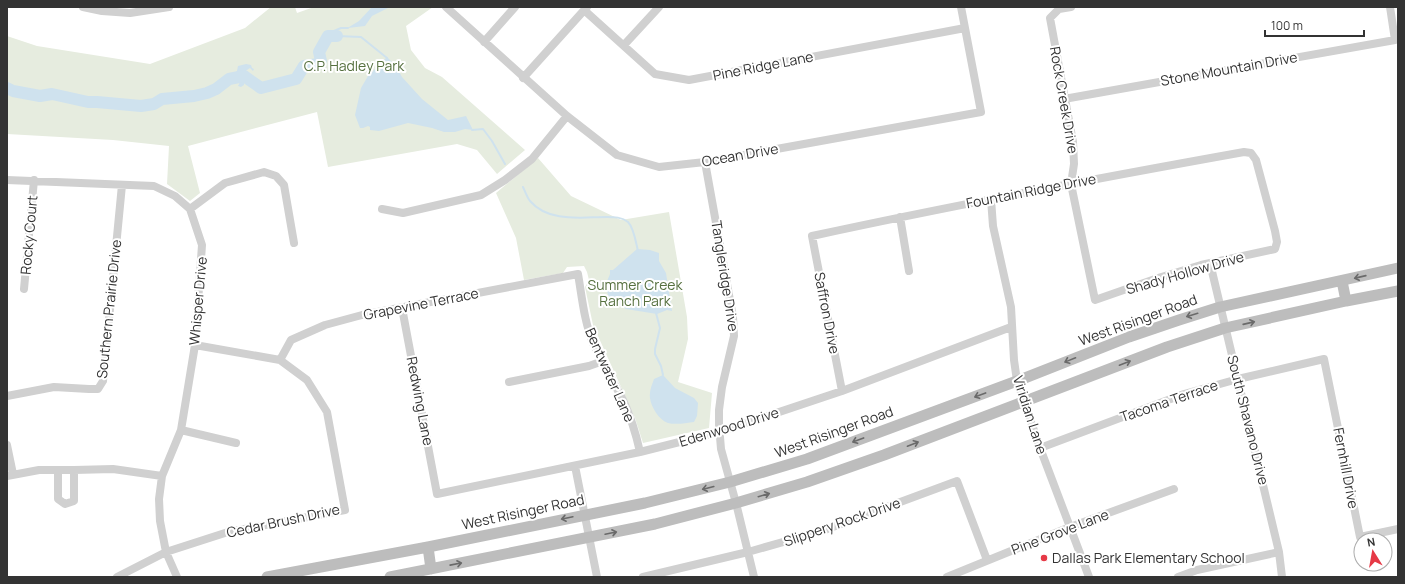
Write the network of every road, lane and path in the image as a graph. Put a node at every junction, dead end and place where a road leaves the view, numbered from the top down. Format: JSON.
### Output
{"nodes":[{"id":1,"x":83,"y":7,"type":"edge"},
{"id":2,"x":169,"y":7,"type":"edge"},
{"id":3,"x":446,"y":7,"type":"edge"},
{"id":4,"x":515,"y":7,"type":"edge"},
{"id":5,"x":659,"y":7,"type":"edge"},
{"id":6,"x":961,"y":7,"type":"edge"},
{"id":7,"x":1071,"y":7,"type":"edge"},
{"id":8,"x":1390,"y":7,"type":"edge"},
{"id":9,"x":585,"y":8,"type":"edge"},
{"id":10,"x":140,"y":9,"type":"edge"},
{"id":11,"x":965,"y":28,"type":"junction"},
{"id":12,"x":484,"y":42,"type":"junction"},
{"id":13,"x":624,"y":46,"type":"junction"},
{"id":14,"x":523,"y":78,"type":"junction"},
{"id":15,"x":1064,"y":99,"type":"junction"},
{"id":16,"x":567,"y":116,"type":"junction"},
{"id":17,"x":705,"y":162,"type":"junction"},
{"id":18,"x":7,"y":180,"type":"edge"},
{"id":19,"x":34,"y":180,"type":"junction"},
{"id":20,"x":1071,"y":184,"type":"junction"},
{"id":21,"x":122,"y":185,"type":"junction"},
{"id":22,"x":990,"y":199,"type":"junction"},
{"id":23,"x":190,"y":209,"type":"junction"},
{"id":24,"x":382,"y":209,"type":"dead end"},
{"id":25,"x":900,"y":217,"type":"junction"},
{"id":26,"x":812,"y":236,"type":"joint"},
{"id":27,"x":294,"y":243,"type":"dead end"},
{"id":28,"x":1275,"y":249,"type":"joint"},
{"id":29,"x":1210,"y":263,"type":"junction"},
{"id":30,"x":1398,"y":268,"type":"edge"},
{"id":31,"x":909,"y":271,"type":"dead end"},
{"id":32,"x":578,"y":274,"type":"joint"},
{"id":33,"x":1342,"y":281,"type":"junction"},
{"id":34,"x":24,"y":290,"type":"dead end"},
{"id":35,"x":1398,"y":291,"type":"edge"},
{"id":36,"x":1095,"y":300,"type":"joint"},
{"id":37,"x":1346,"y":301,"type":"junction"},
{"id":38,"x":1220,"y":307,"type":"junction"},
{"id":39,"x":402,"y":308,"type":"junction"},
{"id":40,"x":1011,"y":327,"type":"junction"},
{"id":41,"x":1226,"y":328,"type":"junction"},
{"id":42,"x":195,"y":345,"type":"junction"},
{"id":43,"x":1324,"y":359,"type":"joint"},
{"id":44,"x":280,"y":360,"type":"junction"},
{"id":45,"x":603,"y":361,"type":"junction"},
{"id":46,"x":1238,"y":379,"type":"junction"},
{"id":47,"x":1017,"y":381,"type":"junction"},
{"id":48,"x":509,"y":382,"type":"dead end"},
{"id":49,"x":842,"y":391,"type":"junction"},
{"id":50,"x":7,"y":396,"type":"edge"},
{"id":51,"x":1024,"y":402,"type":"junction"},
{"id":52,"x":181,"y":430,"type":"junction"},
{"id":53,"x":719,"y":432,"type":"junction"},
{"id":54,"x":236,"y":443,"type":"dead end"},
{"id":55,"x":7,"y":445,"type":"edge"},
{"id":56,"x":1040,"y":448,"type":"junction"},
{"id":57,"x":640,"y":452,"type":"junction"},
{"id":58,"x":575,"y":466,"type":"junction"},
{"id":59,"x":58,"y":470,"type":"junction"},
{"id":60,"x":74,"y":470,"type":"junction"},
{"id":61,"x":10,"y":475,"type":"edge"},
{"id":62,"x":162,"y":476,"type":"junction"},
{"id":63,"x":730,"y":482,"type":"junction"},
{"id":64,"x":1174,"y":489,"type":"dead end"},
{"id":65,"x":437,"y":494,"type":"joint"},
{"id":66,"x":736,"y":503,"type":"junction"},
{"id":67,"x":585,"y":515,"type":"junction"},
{"id":68,"x":1070,"y":527,"type":"junction"},
{"id":69,"x":1398,"y":530,"type":"edge"},
{"id":70,"x":589,"y":538,"type":"junction"},
{"id":71,"x":428,"y":547,"type":"junction"},
{"id":72,"x":166,"y":552,"type":"junction"},
{"id":73,"x":748,"y":552,"type":"junction"},
{"id":74,"x":1280,"y":552,"type":"junction"},
{"id":75,"x":987,"y":560,"type":"junction"},
{"id":76,"x":432,"y":569,"type":"junction"},
{"id":77,"x":665,"y":575,"type":"edge"},
{"id":78,"x":117,"y":577,"type":"edge"},
{"id":79,"x":177,"y":577,"type":"edge"},
{"id":80,"x":267,"y":577,"type":"edge"},
{"id":81,"x":390,"y":577,"type":"edge"},
{"id":82,"x":597,"y":577,"type":"edge"},
{"id":83,"x":643,"y":577,"type":"edge"},
{"id":84,"x":754,"y":577,"type":"edge"},
{"id":85,"x":947,"y":577,"type":"edge"},
{"id":86,"x":1089,"y":577,"type":"edge"},
{"id":87,"x":1178,"y":577,"type":"edge"},
{"id":88,"x":1282,"y":577,"type":"edge"}],
"edges":[{"from":1,"to":10,"type":"street"},
{"from":2,"to":10,"type":"street"},
{"from":3,"to":12,"type":"street","name":"Ocean Drive"},
{"from":4,"to":12,"type":"street"},
{"from":5,"to":13,"type":"street"},
{"from":6,"to":11,"type":"street","name":"Ocean Drive"},
{"from":7,"to":15,"type":"street","name":"Rock Creek Drive"},
{"from":8,"to":15,"type":"street","name":"Stone Mountain Drive"},
{"from":9,"to":13,"type":"street","name":"Pine Ridge Lane"},
{"from":9,"to":14,"type":"street"},
{"from":11,"to":13,"type":"street","name":"Pine Ridge Lane"},
{"from":11,"to":17,"type":"street","name":"Ocean Drive"},
{"from":12,"to":14,"type":"street","name":"Ocean Drive"},
{"from":14,"to":16,"type":"street","name":"Ocean Drive"},
{"from":15,"to":20,"type":"street","name":"Rock Creek Drive"},
{"from":16,"to":17,"type":"street","name":"Ocean Drive"},
{"from":16,"to":24,"type":"street"},
{"from":17,"to":53,"type":"street","name":"Tangleridge Drive"},
{"from":18,"to":19,"type":"street"},
{"from":19,"to":21,"type":"street"},
{"from":19,"to":34,"type":"street","name":"Rocky Court"},
{"from":20,"to":22,"type":"street","name":"Fountain Ridge Drive"},
{"from":20,"to":28,"type":"street","name":"Fountain Ridge Drive"},
{"from":20,"to":36,"type":"street","name":"Rock Creek Drive"},
{"from":21,"to":23,"type":"street"},
{"from":21,"to":50,"type":"street","name":"Southern Prairie Drive"},
{"from":22,"to":25,"type":"street","name":"Fountain Ridge Drive"},
{"from":22,"to":40,"type":"street","name":"Viridian Lane"},
{"from":23,"to":27,"type":"street"},
{"from":23,"to":42,"type":"street","name":"Whisper Drive"},
{"from":25,"to":26,"type":"street","name":"Fountain Ridge Drive"},
{"from":25,"to":31,"type":"street"},
{"from":26,"to":49,"type":"street","name":"Saffron Drive"},
{"from":28,"to":29,"type":"street","name":"Shady Hollow Drive"},
{"from":29,"to":36,"type":"street","name":"Shady Hollow Drive"},
{"from":29,"to":38,"type":"street","name":"South Shavano Drive"},
{"from":30,"to":33,"type":"main road","name":"West Risinger Road","one_way":true},
{"from":32,"to":39,"type":"street","name":"Grapevine Terrace"},
{"from":32,"to":45,"type":"street","name":"Bentwater Lane"},
{"from":33,"to":37,"type":"main road"},
{"from":33,"to":38,"type":"main road","name":"West Risinger Road"},
{"from":35,"to":37,"type":"main road"},
{"from":41,"to":37,"type":"main road","one_way":true},
{"from":38,"to":41,"type":"street","name":"South Shavano Drive"},
{"from":38,"to":47,"type":"main road","name":"West Risinger Road","one_way":true},
{"from":39,"to":44,"type":"street","name":"Grapevine Terrace"},
{"from":39,"to":65,"type":"street","name":"Redwing Lane"},
{"from":40,"to":47,"type":"street","name":"Viridian Lane"},
{"from":40,"to":49,"type":"street","name":"Edenwood Drive"},
{"from":41,"to":46,"type":"street","name":"South Shavano Drive"},
{"from":51,"to":41,"type":"main road","one_way":true},
{"from":42,"to":44,"type":"street","name":"Cedar Brush Drive"},
{"from":42,"to":52,"type":"street","name":"Whisper Drive"},
{"from":43,"to":46,"type":"street","name":"Tacoma Terrace"},
{"from":43,"to":69,"type":"street","name":"Fernhill Drive"},
{"from":44,"to":72,"type":"street","name":"Cedar Brush Drive"},
{"from":45,"to":48,"type":"street"},
{"from":45,"to":57,"type":"street","name":"Bentwater Lane"},
{"from":46,"to":56,"type":"street","name":"Tacoma Terrace"},
{"from":46,"to":74,"type":"street","name":"South Shavano Drive"},
{"from":47,"to":51,"type":"street","name":"Viridian Lane"},
{"from":47,"to":63,"type":"main road","name":"West Risinger Road","one_way":true},
{"from":49,"to":53,"type":"street","name":"Edenwood Drive"},
{"from":51,"to":56,"type":"street","name":"Viridian Lane"},
{"from":66,"to":51,"type":"main road","one_way":true},
{"from":52,"to":54,"type":"street"},
{"from":52,"to":62,"type":"street","name":"Whisper Drive"},
{"from":53,"to":57,"type":"street","name":"Edenwood Drive"},
{"from":53,"to":63,"type":"street","name":"Tangleridge Drive"},
{"from":55,"to":61,"type":"street"},
{"from":56,"to":68,"type":"street","name":"Viridian Lane"},
{"from":57,"to":58,"type":"street","name":"Edenwood Drive"},
{"from":58,"to":65,"type":"street","name":"Edenwood Drive"},
{"from":58,"to":67,"type":"street"},
{"from":59,"to":60,"type":"street"},
{"from":59,"to":60,"type":"street"},
{"from":59,"to":61,"type":"street"},
{"from":60,"to":62,"type":"street"},
{"from":62,"to":72,"type":"street","name":"Whisper Drive"},
{"from":63,"to":66,"type":"street","name":"Tangleridge Drive"},
{"from":63,"to":67,"type":"main road","name":"West Risinger Road","one_way":true},
{"from":64,"to":68,"type":"street","name":"Pine Grove Lane"},
{"from":70,"to":66,"type":"main road","one_way":true},
{"from":66,"to":73,"type":"street","name":"Tangleridge Drive"},
{"from":67,"to":70,"type":"street"},
{"from":67,"to":71,"type":"main road","name":"West Risinger Road","one_way":true},
{"from":68,"to":75,"type":"street","name":"Pine Grove Lane"},
{"from":68,"to":86,"type":"street","name":"Viridian Lane"},
{"from":76,"to":70,"type":"main road","one_way":true},
{"from":70,"to":82,"type":"street"},
{"from":71,"to":76,"type":"main road"},
{"from":71,"to":80,"type":"main road","name":"West Risinger Road"},
{"from":72,"to":78,"type":"street","name":"Cedar Brush Drive"},
{"from":72,"to":79,"type":"street","name":"Whisper Drive"},
{"from":73,"to":75,"type":"street","name":"Slippery Rock Drive"},
{"from":73,"to":77,"type":"street","name":"Slippery Rock Drive"},
{"from":73,"to":84,"type":"street","name":"Tangleridge Drive"},
{"from":74,"to":87,"type":"street"},
{"from":74,"to":88,"type":"street","name":"South Shavano Drive"},
{"from":75,"to":85,"type":"street","name":"Pine Grove Lane"},
{"from":76,"to":81,"type":"main road"},
{"from":77,"to":83,"type":"street","name":"Slippery Rock Drive"}]}
